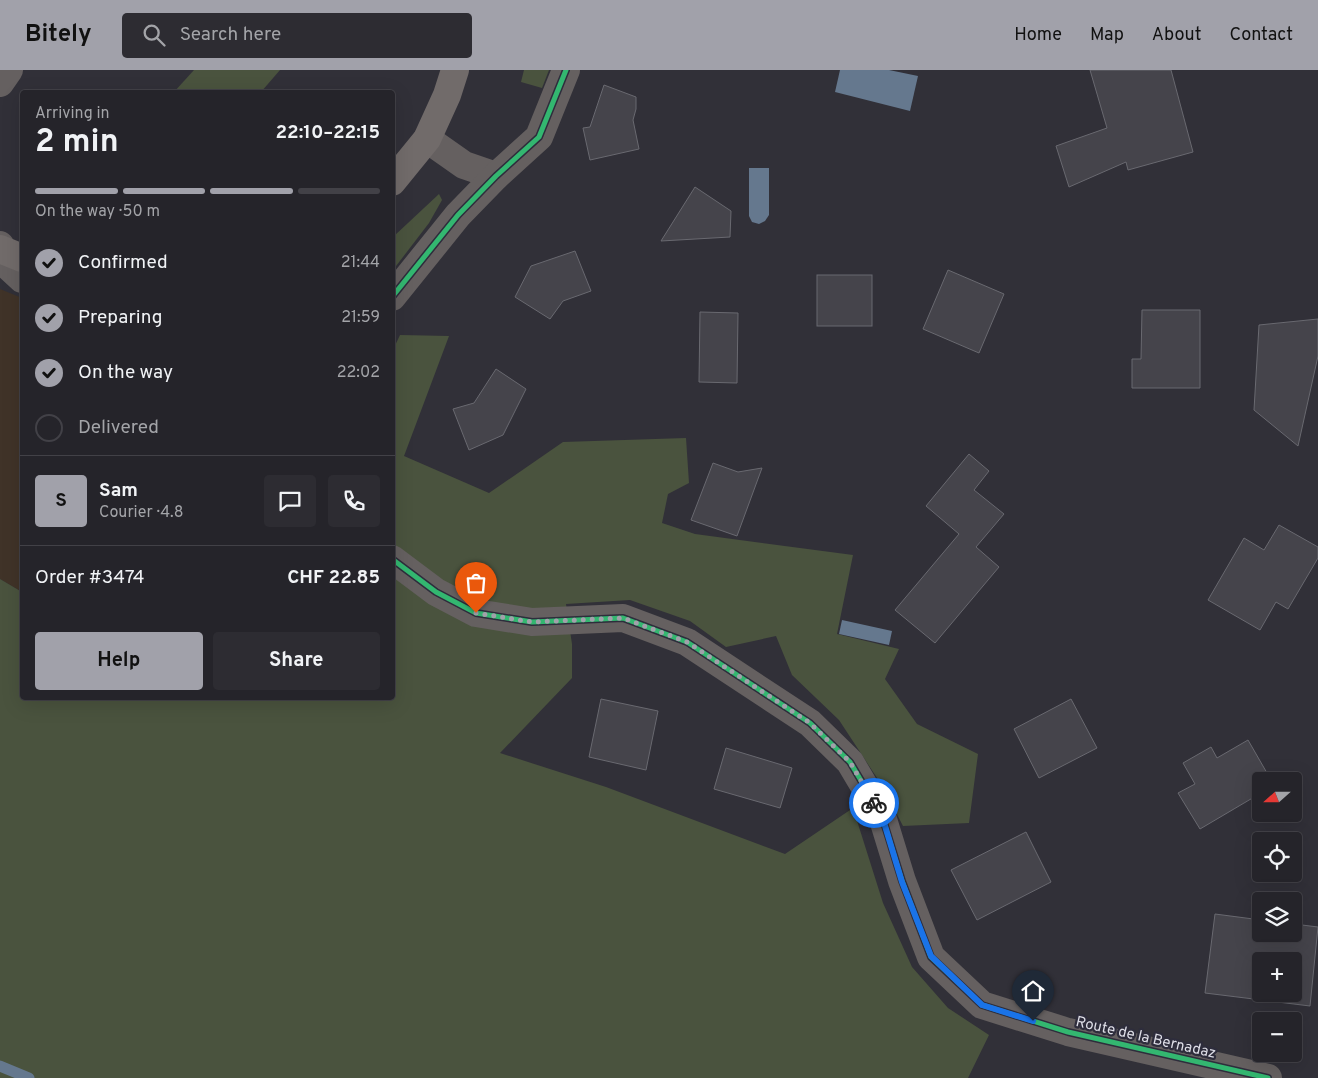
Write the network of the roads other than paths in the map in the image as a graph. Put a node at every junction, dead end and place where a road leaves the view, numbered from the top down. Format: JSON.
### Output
{"nodes":[{"id":1,"x":9,"y":70,"type":"edge"},
{"id":2,"x":455,"y":70,"type":"edge"},
{"id":3,"x":566,"y":70,"type":"edge"},
{"id":4,"x":0,"y":83,"type":"edge"},
{"id":5,"x":427,"y":139,"type":"junction"},
{"id":6,"x":496,"y":176,"type":"junction"},
{"id":7,"x":395,"y":178,"type":"edge"},
{"id":8,"x":0,"y":245,"type":"edge"},
{"id":9,"x":0,"y":249,"type":"edge"},
{"id":10,"x":20,"y":257,"type":"edge"},
{"id":11,"x":20,"y":278,"type":"edge"},
{"id":12,"x":395,"y":293,"type":"edge"},
{"id":13,"x":395,"y":561,"type":"edge"},
{"id":14,"x":1268,"y":1078,"type":"edge"}],
"edges":[{"from":1,"to":4,"type":"street"},
{"from":2,"to":5,"type":"main road"},
{"from":3,"to":6,"type":"street"},
{"from":5,"to":6,"type":"street"},
{"from":5,"to":7,"type":"main road"},
{"from":6,"to":12,"type":"street"},
{"from":8,"to":11,"type":"street"},
{"from":9,"to":10,"type":"main road","bridge":true},
{"from":13,"to":14,"type":"street","name":"Route de la Bernadaz"}]}
